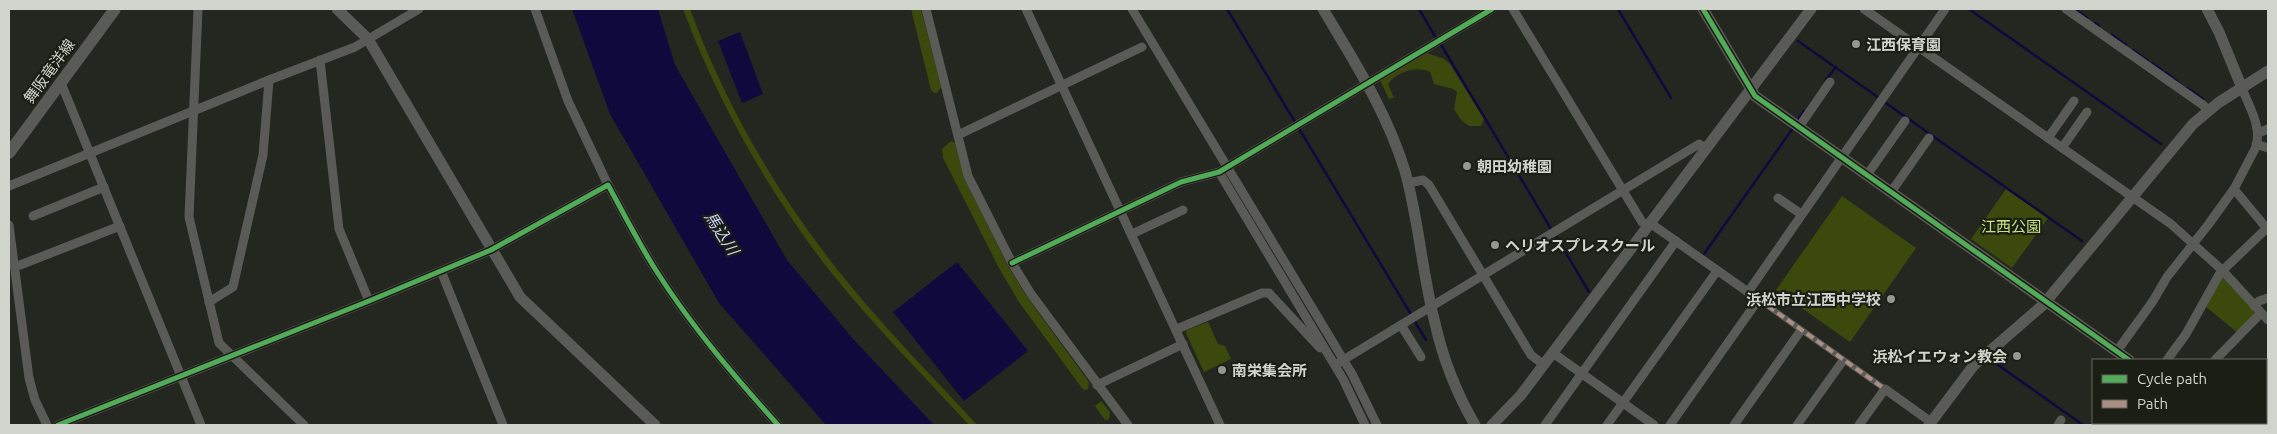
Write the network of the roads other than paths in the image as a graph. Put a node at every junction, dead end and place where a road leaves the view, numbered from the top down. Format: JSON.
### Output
{"nodes":[{"id":1,"x":198,"y":9,"type":"edge"},
{"id":2,"x":337,"y":9,"type":"edge"},
{"id":3,"x":419,"y":9,"type":"edge"},
{"id":4,"x":535,"y":9,"type":"edge"},
{"id":5,"x":926,"y":9,"type":"edge"},
{"id":6,"x":1026,"y":9,"type":"edge"},
{"id":7,"x":1132,"y":9,"type":"edge"},
{"id":8,"x":1323,"y":9,"type":"edge"},
{"id":9,"x":1492,"y":9,"type":"edge"},
{"id":10,"x":1513,"y":9,"type":"edge"},
{"id":11,"x":1703,"y":9,"type":"edge"},
{"id":12,"x":1811,"y":9,"type":"edge"},
{"id":13,"x":1864,"y":9,"type":"edge"},
{"id":14,"x":1945,"y":9,"type":"edge"},
{"id":15,"x":2066,"y":9,"type":"edge"},
{"id":16,"x":2207,"y":9,"type":"edge"},
{"id":17,"x":111,"y":10,"type":"edge"},
{"id":18,"x":368,"y":39,"type":"junction"},
{"id":19,"x":1142,"y":47,"type":"dead end"},
{"id":20,"x":1918,"y":47,"type":"junction"},
{"id":21,"x":320,"y":60,"type":"junction"},
{"id":22,"x":2268,"y":71,"type":"edge"},
{"id":23,"x":269,"y":80,"type":"junction"},
{"id":24,"x":1367,"y":82,"type":"junction"},
{"id":25,"x":1830,"y":82,"type":"dead end"},
{"id":26,"x":61,"y":83,"type":"junction"},
{"id":27,"x":1061,"y":86,"type":"junction"},
{"id":28,"x":2242,"y":88,"type":"junction"},
{"id":29,"x":1751,"y":89,"type":"junction"},
{"id":30,"x":2074,"y":101,"type":"dead end"},
{"id":31,"x":194,"y":110,"type":"junction"},
{"id":32,"x":2208,"y":111,"type":"junction"},
{"id":33,"x":2087,"y":112,"type":"dead end"},
{"id":34,"x":1905,"y":121,"type":"dead end"},
{"id":35,"x":1799,"y":127,"type":"junction"},
{"id":36,"x":2268,"y":129,"type":"edge"},
{"id":37,"x":2258,"y":132,"type":"junction"},
{"id":38,"x":958,"y":135,"type":"junction"},
{"id":39,"x":1929,"y":138,"type":"dead end"},
{"id":40,"x":2048,"y":138,"type":"junction"},
{"id":41,"x":2256,"y":144,"type":"junction"},
{"id":42,"x":2062,"y":148,"type":"junction"},
{"id":43,"x":2268,"y":148,"type":"edge"},
{"id":44,"x":1706,"y":149,"type":"junction"},
{"id":45,"x":9,"y":153,"type":"edge"},
{"id":46,"x":90,"y":153,"type":"junction"},
{"id":47,"x":1841,"y":157,"type":"junction"},
{"id":48,"x":1228,"y":167,"type":"junction"},
{"id":49,"x":1219,"y":172,"type":"junction"},
{"id":50,"x":1867,"y":175,"type":"junction"},
{"id":51,"x":1408,"y":183,"type":"junction"},
{"id":52,"x":608,"y":185,"type":"junction"},
{"id":53,"x":9,"y":186,"type":"edge"},
{"id":54,"x":104,"y":187,"type":"junction"},
{"id":55,"x":2234,"y":189,"type":"junction"},
{"id":56,"x":1623,"y":191,"type":"junction"},
{"id":57,"x":1891,"y":192,"type":"junction"},
{"id":58,"x":2132,"y":197,"type":"junction"},
{"id":59,"x":1778,"y":198,"type":"dead end"},
{"id":60,"x":1183,"y":210,"type":"dead end"},
{"id":61,"x":1121,"y":212,"type":"junction"},
{"id":62,"x":1801,"y":214,"type":"junction"},
{"id":63,"x":33,"y":216,"type":"dead end"},
{"id":64,"x":9,"y":225,"type":"edge"},
{"id":65,"x":1649,"y":225,"type":"junction"},
{"id":66,"x":120,"y":226,"type":"junction"},
{"id":67,"x":2268,"y":229,"type":"edge"},
{"id":68,"x":1132,"y":234,"type":"junction"},
{"id":69,"x":1676,"y":242,"type":"junction"},
{"id":70,"x":2194,"y":243,"type":"junction"},
{"id":71,"x":491,"y":250,"type":"junction"},
{"id":72,"x":1012,"y":263,"type":"junction"},
{"id":73,"x":15,"y":267,"type":"junction"},
{"id":74,"x":2222,"y":270,"type":"junction"},
{"id":75,"x":441,"y":271,"type":"junction"},
{"id":76,"x":1717,"y":271,"type":"junction"},
{"id":77,"x":1483,"y":275,"type":"junction"},
{"id":78,"x":1748,"y":292,"type":"junction"},
{"id":79,"x":2268,"y":298,"type":"edge"},
{"id":80,"x":369,"y":301,"type":"junction"},
{"id":81,"x":209,"y":302,"type":"junction"},
{"id":82,"x":1757,"y":302,"type":"junction"},
{"id":83,"x":2046,"y":302,"type":"junction"},
{"id":84,"x":2254,"y":306,"type":"junction"},
{"id":85,"x":1432,"y":307,"type":"junction"},
{"id":86,"x":2261,"y":313,"type":"junction"},
{"id":87,"x":2268,"y":320,"type":"edge"},
{"id":88,"x":1401,"y":325,"type":"junction"},
{"id":89,"x":1176,"y":329,"type":"junction"},
{"id":90,"x":1800,"y":331,"type":"junction"},
{"id":91,"x":1184,"y":344,"type":"junction"},
{"id":92,"x":1324,"y":347,"type":"junction"},
{"id":93,"x":2117,"y":351,"type":"junction"},
{"id":94,"x":1553,"y":353,"type":"junction"},
{"id":95,"x":232,"y":355,"type":"junction"},
{"id":96,"x":1421,"y":357,"type":"dead end"},
{"id":97,"x":2128,"y":359,"type":"edge"},
{"id":98,"x":2168,"y":359,"type":"edge"},
{"id":99,"x":2217,"y":359,"type":"edge"},
{"id":100,"x":1344,"y":360,"type":"junction"},
{"id":101,"x":1842,"y":361,"type":"junction"},
{"id":102,"x":1335,"y":365,"type":"junction"},
{"id":103,"x":1544,"y":365,"type":"junction"},
{"id":104,"x":1582,"y":374,"type":"junction"},
{"id":105,"x":181,"y":375,"type":"junction"},
{"id":106,"x":1097,"y":385,"type":"junction"},
{"id":107,"x":1885,"y":389,"type":"junction"},
{"id":108,"x":1623,"y":403,"type":"junction"},
{"id":109,"x":1934,"y":423,"type":"edge"},
{"id":110,"x":1362,"y":424,"type":"edge"},
{"id":111,"x":47,"y":425,"type":"edge"},
{"id":112,"x":58,"y":425,"type":"edge"},
{"id":113,"x":201,"y":425,"type":"edge"},
{"id":114,"x":304,"y":425,"type":"edge"},
{"id":115,"x":503,"y":425,"type":"edge"},
{"id":116,"x":655,"y":425,"type":"edge"},
{"id":117,"x":778,"y":425,"type":"edge"},
{"id":118,"x":1128,"y":425,"type":"edge"},
{"id":119,"x":1220,"y":425,"type":"edge"},
{"id":120,"x":1377,"y":425,"type":"edge"},
{"id":121,"x":1475,"y":425,"type":"edge"},
{"id":122,"x":1492,"y":425,"type":"edge"},
{"id":123,"x":1545,"y":425,"type":"edge"},
{"id":124,"x":1608,"y":425,"type":"edge"},
{"id":125,"x":1654,"y":425,"type":"edge"},
{"id":126,"x":1670,"y":425,"type":"edge"},
{"id":127,"x":1734,"y":425,"type":"edge"},
{"id":128,"x":1797,"y":425,"type":"edge"},
{"id":129,"x":1859,"y":425,"type":"edge"}],
"edges":[{"from":1,"to":31,"type":"street"},
{"from":2,"to":18,"type":"street"},
{"from":3,"to":18,"type":"street"},
{"from":4,"to":52,"type":"street"},
{"from":5,"to":38,"type":"street"},
{"from":6,"to":27,"type":"street"},
{"from":7,"to":48,"type":"street"},
{"from":8,"to":24,"type":"street"},
{"from":9,"to":24,"type":"street"},
{"from":10,"to":56,"type":"street"},
{"from":11,"to":29,"type":"street"},
{"from":12,"to":29,"type":"street"},
{"from":13,"to":20,"type":"street"},
{"from":14,"to":20,"type":"street"},
{"from":15,"to":32,"type":"street"},
{"from":16,"to":28,"type":"street"},
{"from":17,"to":26,"type":"main road","name":"舞阪竜洋線"},
{"from":18,"to":21,"type":"street"},
{"from":18,"to":71,"type":"street"},
{"from":19,"to":27,"type":"street"},
{"from":20,"to":40,"type":"street"},
{"from":20,"to":47,"type":"street"},
{"from":21,"to":23,"type":"street"},
{"from":21,"to":80,"type":"street"},
{"from":22,"to":28,"type":"street"},
{"from":23,"to":31,"type":"street"},
{"from":23,"to":81,"type":"street"},
{"from":24,"to":48,"type":"street"},
{"from":24,"to":51,"type":"street"},
{"from":25,"to":35,"type":"street"},
{"from":26,"to":45,"type":"main road","name":"舞阪竜洋線"},
{"from":26,"to":46,"type":"street"},
{"from":27,"to":38,"type":"street"},
{"from":27,"to":61,"type":"street"},
{"from":28,"to":32,"type":"street"},
{"from":28,"to":37,"type":"street"},
{"from":29,"to":35,"type":"street"},
{"from":29,"to":44,"type":"street"},
{"from":30,"to":40,"type":"street"},
{"from":31,"to":46,"type":"street"},
{"from":31,"to":81,"type":"street"},
{"from":32,"to":58,"type":"street"},
{"from":33,"to":42,"type":"street"},
{"from":34,"to":50,"type":"street"},
{"from":35,"to":47,"type":"street"},
{"from":36,"to":37,"type":"street"},
{"from":37,"to":41,"type":"street"},
{"from":38,"to":72,"type":"street"},
{"from":39,"to":57,"type":"street"},
{"from":40,"to":42,"type":"street"},
{"from":41,"to":43,"type":"street"},
{"from":41,"to":55,"type":"street"},
{"from":42,"to":58,"type":"street"},
{"from":44,"to":56,"type":"street"},
{"from":44,"to":65,"type":"street"},
{"from":46,"to":53,"type":"street"},
{"from":46,"to":54,"type":"street"},
{"from":47,"to":50,"type":"street"},
{"from":47,"to":62,"type":"street"},
{"from":48,"to":49,"type":"street"},
{"from":48,"to":100,"type":"street"},
{"from":49,"to":61,"type":"street"},
{"from":49,"to":92,"type":"street"},
{"from":50,"to":57,"type":"street"},
{"from":51,"to":77,"type":"street"},
{"from":51,"to":85,"type":"street"},
{"from":52,"to":71,"type":"street"},
{"from":52,"to":117,"type":"street"},
{"from":54,"to":63,"type":"street"},
{"from":54,"to":66,"type":"street"},
{"from":55,"to":67,"type":"street"},
{"from":55,"to":70,"type":"street"},
{"from":56,"to":65,"type":"street"},
{"from":56,"to":77,"type":"street"},
{"from":57,"to":83,"type":"street"},
{"from":58,"to":70,"type":"street"},
{"from":58,"to":83,"type":"street"},
{"from":59,"to":62,"type":"street"},
{"from":60,"to":68,"type":"street"},
{"from":61,"to":68,"type":"street"},
{"from":61,"to":72,"type":"street"},
{"from":62,"to":78,"type":"street"},
{"from":64,"to":73,"type":"street"},
{"from":65,"to":69,"type":"street"},
{"from":65,"to":94,"type":"street"},
{"from":66,"to":73,"type":"street"},
{"from":66,"to":105,"type":"street"},
{"from":67,"to":74,"type":"street"},
{"from":68,"to":89,"type":"street"},
{"from":69,"to":76,"type":"street"},
{"from":69,"to":104,"type":"street"},
{"from":70,"to":74,"type":"street"},
{"from":70,"to":93,"type":"street"},
{"from":71,"to":75,"type":"street"},
{"from":71,"to":116,"type":"street"},
{"from":72,"to":106,"type":"street"},
{"from":73,"to":111,"type":"street"},
{"from":74,"to":84,"type":"street"},
{"from":74,"to":98,"type":"street"},
{"from":75,"to":80,"type":"street"},
{"from":75,"to":115,"type":"street"},
{"from":76,"to":78,"type":"street"},
{"from":76,"to":108,"type":"street"},
{"from":77,"to":85,"type":"street"},
{"from":77,"to":103,"type":"street"},
{"from":78,"to":82,"type":"street"},
{"from":79,"to":84,"type":"street"},
{"from":80,"to":95,"type":"street"},
{"from":81,"to":95,"type":"street"},
{"from":82,"to":90,"type":"street"},
{"from":82,"to":126,"type":"street"},
{"from":83,"to":93,"type":"street"},
{"from":83,"to":109,"type":"street"},
{"from":84,"to":86,"type":"street"},
{"from":85,"to":88,"type":"street"},
{"from":85,"to":121,"type":"street"},
{"from":86,"to":87,"type":"street"},
{"from":86,"to":99,"type":"street"},
{"from":88,"to":96,"type":"street"},
{"from":88,"to":100,"type":"street"},
{"from":89,"to":91,"type":"street"},
{"from":89,"to":92,"type":"street"},
{"from":90,"to":101,"type":"street"},
{"from":90,"to":127,"type":"street"},
{"from":91,"to":106,"type":"street"},
{"from":91,"to":119,"type":"street"},
{"from":92,"to":102,"type":"street"},
{"from":93,"to":97,"type":"street"},
{"from":94,"to":103,"type":"street"},
{"from":94,"to":104,"type":"street"},
{"from":95,"to":105,"type":"street"},
{"from":95,"to":114,"type":"street"},
{"from":100,"to":102,"type":"street"},
{"from":100,"to":120,"type":"street"},
{"from":101,"to":107,"type":"street"},
{"from":101,"to":128,"type":"street"},
{"from":102,"to":110,"type":"street"},
{"from":103,"to":122,"type":"street"},
{"from":104,"to":108,"type":"street"},
{"from":104,"to":123,"type":"street"},
{"from":105,"to":112,"type":"street"},
{"from":105,"to":113,"type":"street"},
{"from":106,"to":118,"type":"street"},
{"from":107,"to":109,"type":"street"},
{"from":107,"to":129,"type":"street"},
{"from":108,"to":124,"type":"street"},
{"from":108,"to":125,"type":"street"}]}
